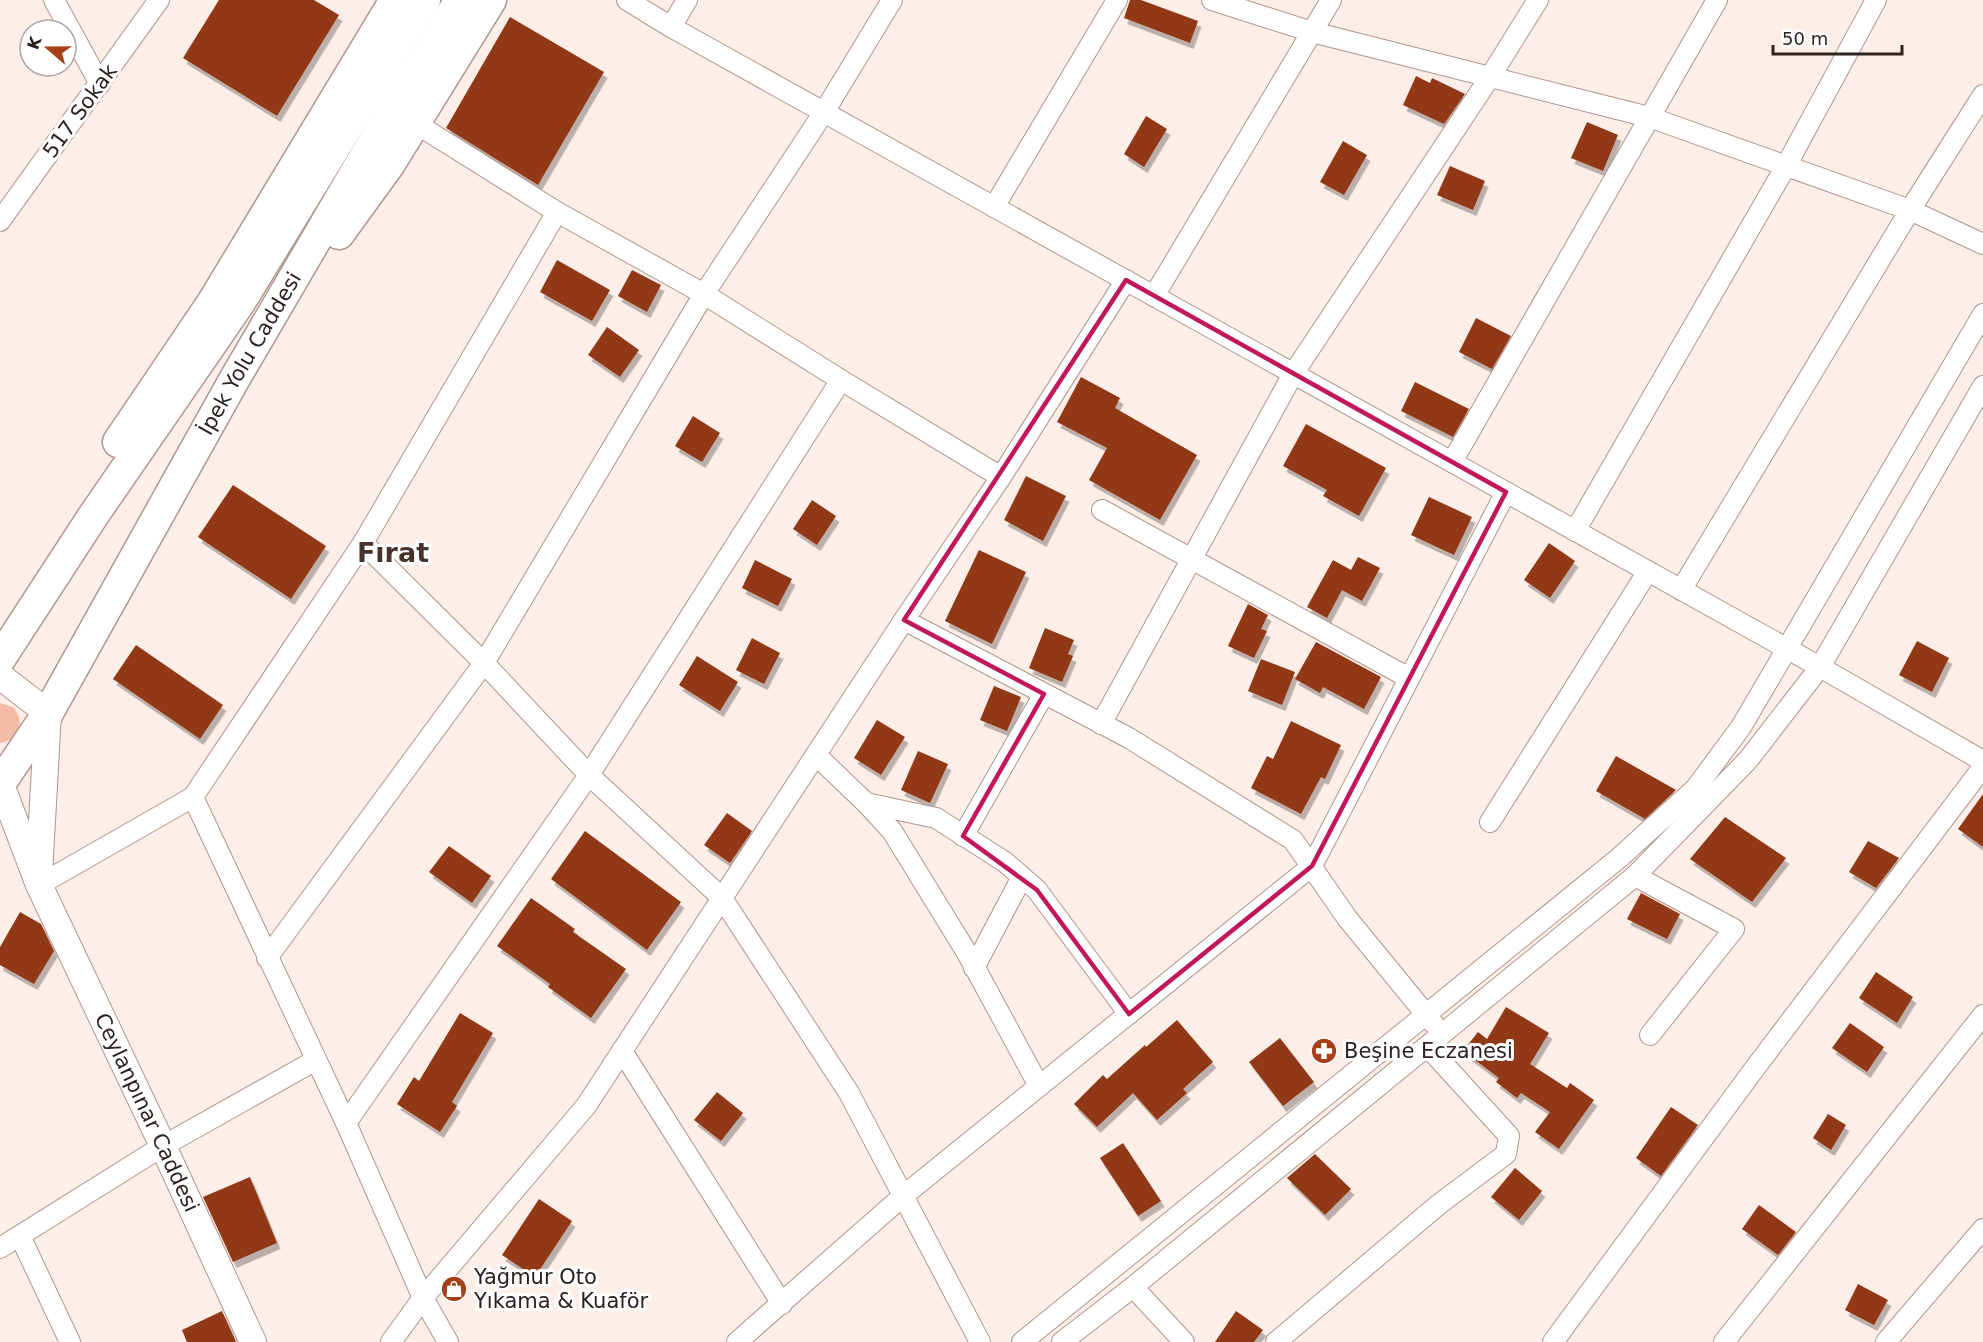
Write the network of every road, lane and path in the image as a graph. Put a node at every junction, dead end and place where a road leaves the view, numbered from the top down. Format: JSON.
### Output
{"nodes":[{"id":1,"x":54,"y":0,"type":"edge"},
{"id":2,"x":159,"y":0,"type":"edge"},
{"id":3,"x":395,"y":0,"type":"edge"},
{"id":4,"x":425,"y":0,"type":"edge"},
{"id":5,"x":460,"y":0,"type":"edge"},
{"id":6,"x":491,"y":0,"type":"edge"},
{"id":7,"x":627,"y":0,"type":"edge"},
{"id":8,"x":687,"y":0,"type":"edge"},
{"id":9,"x":892,"y":0,"type":"edge"},
{"id":10,"x":1117,"y":0,"type":"edge"},
{"id":11,"x":1212,"y":0,"type":"edge"},
{"id":12,"x":1331,"y":0,"type":"edge"},
{"id":13,"x":1538,"y":0,"type":"edge"},
{"id":14,"x":1717,"y":0,"type":"edge"},
{"id":15,"x":1876,"y":0,"type":"edge"},
{"id":16,"x":671,"y":27,"type":"junction"},
{"id":17,"x":1312,"y":32,"type":"junction"},
{"id":18,"x":1490,"y":77,"type":"junction"},
{"id":19,"x":99,"y":84,"type":"junction"},
{"id":20,"x":1983,"y":95,"type":"edge"},
{"id":21,"x":824,"y":112,"type":"junction"},
{"id":22,"x":1649,"y":117,"type":"junction"},
{"id":23,"x":415,"y":123,"type":"junction"},
{"id":24,"x":1786,"y":166,"type":"junction"},
{"id":25,"x":994,"y":207,"type":"junction"},
{"id":26,"x":1910,"y":210,"type":"junction"},
{"id":27,"x":557,"y":212,"type":"junction"},
{"id":28,"x":0,"y":221,"type":"edge"},
{"id":29,"x":1983,"y":244,"type":"edge"},
{"id":30,"x":1126,"y":280,"type":"junction"},
{"id":31,"x":705,"y":294,"type":"junction"},
{"id":32,"x":1154,"y":296,"type":"junction"},
{"id":33,"x":1983,"y":314,"type":"edge"},
{"id":34,"x":1293,"y":374,"type":"junction"},
{"id":35,"x":234,"y":380,"type":"junction"},
{"id":36,"x":841,"y":380,"type":"junction"},
{"id":37,"x":1983,"y":386,"type":"edge"},
{"id":38,"x":1452,"y":462,"type":"junction"},
{"id":39,"x":1001,"y":477,"type":"junction"},
{"id":40,"x":1506,"y":492,"type":"junction"},
{"id":41,"x":1102,"y":510,"type":"dead end"},
{"id":42,"x":1575,"y":531,"type":"junction"},
{"id":43,"x":363,"y":543,"type":"junction"},
{"id":44,"x":1191,"y":559,"type":"junction"},
{"id":45,"x":1648,"y":571,"type":"junction"},
{"id":46,"x":1681,"y":590,"type":"junction"},
{"id":47,"x":904,"y":620,"type":"junction"},
{"id":48,"x":1787,"y":649,"type":"junction"},
{"id":49,"x":0,"y":657,"type":"edge"},
{"id":50,"x":484,"y":663,"type":"junction"},
{"id":51,"x":1820,"y":667,"type":"junction"},
{"id":52,"x":0,"y":676,"type":"edge"},
{"id":53,"x":1409,"y":678,"type":"junction"},
{"id":54,"x":1044,"y":694,"type":"junction"},
{"id":55,"x":48,"y":713,"type":"junction"},
{"id":56,"x":1101,"y":724,"type":"junction"},
{"id":57,"x":816,"y":755,"type":"junction"},
{"id":58,"x":1983,"y":761,"type":"edge"},
{"id":59,"x":1983,"y":767,"type":"edge"},
{"id":60,"x":590,"y":775,"type":"junction"},
{"id":61,"x":0,"y":783,"type":"edge"},
{"id":62,"x":193,"y":797,"type":"junction"},
{"id":63,"x":866,"y":803,"type":"junction"},
{"id":64,"x":1490,"y":822,"type":"dead end"},
{"id":65,"x":963,"y":836,"type":"junction"},
{"id":66,"x":1311,"y":867,"type":"junction"},
{"id":67,"x":1635,"y":876,"type":"junction"},
{"id":68,"x":1022,"y":877,"type":"junction"},
{"id":69,"x":39,"y":885,"type":"junction"},
{"id":70,"x":722,"y":898,"type":"junction"},
{"id":71,"x":267,"y":958,"type":"junction"},
{"id":72,"x":974,"y":968,"type":"junction"},
{"id":73,"x":1129,"y":1014,"type":"junction"},
{"id":74,"x":1426,"y":1015,"type":"junction"},
{"id":75,"x":1983,"y":1015,"type":"edge"},
{"id":76,"x":1650,"y":1035,"type":"dead end"},
{"id":77,"x":1435,"y":1040,"type":"junction"},
{"id":78,"x":622,"y":1052,"type":"junction"},
{"id":79,"x":316,"y":1060,"type":"junction"},
{"id":80,"x":1039,"y":1086,"type":"junction"},
{"id":81,"x":346,"y":1123,"type":"junction"},
{"id":82,"x":163,"y":1146,"type":"junction"},
{"id":83,"x":903,"y":1196,"type":"junction"},
{"id":84,"x":1983,"y":1229,"type":"edge"},
{"id":85,"x":20,"y":1236,"type":"junction"},
{"id":86,"x":0,"y":1248,"type":"edge"},
{"id":87,"x":1133,"y":1287,"type":"junction"},
{"id":88,"x":423,"y":1298,"type":"junction"},
{"id":89,"x":782,"y":1304,"type":"junction"},
{"id":90,"x":70,"y":1342,"type":"edge"},
{"id":91,"x":253,"y":1342,"type":"edge"},
{"id":92,"x":391,"y":1342,"type":"edge"},
{"id":93,"x":448,"y":1342,"type":"edge"},
{"id":94,"x":737,"y":1342,"type":"edge"},
{"id":95,"x":980,"y":1342,"type":"edge"},
{"id":96,"x":1022,"y":1342,"type":"edge"},
{"id":97,"x":1062,"y":1342,"type":"edge"},
{"id":98,"x":1184,"y":1342,"type":"edge"},
{"id":99,"x":1276,"y":1342,"type":"edge"},
{"id":100,"x":1553,"y":1342,"type":"edge"},
{"id":101,"x":1724,"y":1342,"type":"edge"},
{"id":102,"x":1886,"y":1342,"type":"edge"}],
"edges":[{"from":1,"to":19,"type":"street"},
{"from":2,"to":19,"type":"street","name":"517 Sokak"},
{"from":3,"to":49,"type":"highway"},
{"from":4,"to":49,"type":"highway","name":"İpek Yolu Caddesi"},
{"from":5,"to":35,"type":"highway","name":"İpek Yolu Caddesi"},
{"from":6,"to":23,"type":"highway"},
{"from":7,"to":16,"type":"street"},
{"from":8,"to":16,"type":"street"},
{"from":9,"to":21,"type":"street"},
{"from":10,"to":25,"type":"street"},
{"from":11,"to":17,"type":"street"},
{"from":12,"to":17,"type":"street"},
{"from":13,"to":18,"type":"street"},
{"from":14,"to":22,"type":"street"},
{"from":15,"to":24,"type":"street"},
{"from":16,"to":21,"type":"street"},
{"from":17,"to":18,"type":"street"},
{"from":17,"to":32,"type":"street"},
{"from":18,"to":22,"type":"street"},
{"from":18,"to":34,"type":"street"},
{"from":19,"to":28,"type":"street","name":"517 Sokak"},
{"from":20,"to":26,"type":"street"},
{"from":21,"to":25,"type":"street"},
{"from":21,"to":31,"type":"street"},
{"from":22,"to":24,"type":"street"},
{"from":22,"to":38,"type":"street"},
{"from":23,"to":27,"type":"street"},
{"from":23,"to":35,"type":"highway"},
{"from":24,"to":26,"type":"street"},
{"from":24,"to":42,"type":"street"},
{"from":25,"to":30,"type":"street"},
{"from":26,"to":29,"type":"street"},
{"from":26,"to":46,"type":"street"},
{"from":27,"to":31,"type":"street"},
{"from":27,"to":43,"type":"street"},
{"from":30,"to":32,"type":"street"},
{"from":30,"to":39,"type":"street"},
{"from":31,"to":36,"type":"street"},
{"from":31,"to":50,"type":"street"},
{"from":32,"to":34,"type":"street"},
{"from":33,"to":48,"type":"street"},
{"from":34,"to":38,"type":"street"},
{"from":34,"to":44,"type":"street"},
{"from":35,"to":55,"type":"highway","name":"İpek Yolu Caddesi"},
{"from":36,"to":39,"type":"street"},
{"from":36,"to":60,"type":"street"},
{"from":37,"to":51,"type":"street"},
{"from":38,"to":40,"type":"street"},
{"from":39,"to":47,"type":"street"},
{"from":40,"to":42,"type":"street"},
{"from":40,"to":53,"type":"street"},
{"from":41,"to":44,"type":"street"},
{"from":42,"to":45,"type":"street"},
{"from":43,"to":50,"type":"street"},
{"from":43,"to":62,"type":"street"},
{"from":44,"to":53,"type":"street"},
{"from":44,"to":56,"type":"street"},
{"from":45,"to":46,"type":"street"},
{"from":45,"to":64,"type":"street"},
{"from":46,"to":48,"type":"street"},
{"from":47,"to":54,"type":"street"},
{"from":47,"to":57,"type":"street"},
{"from":48,"to":51,"type":"street"},
{"from":48,"to":74,"type":"street"},
{"from":50,"to":60,"type":"street"},
{"from":50,"to":71,"type":"street"},
{"from":51,"to":58,"type":"street"},
{"from":51,"to":67,"type":"street"},
{"from":52,"to":55,"type":"main road"},
{"from":53,"to":66,"type":"street"},
{"from":54,"to":56,"type":"street"},
{"from":54,"to":65,"type":"street"},
{"from":55,"to":61,"type":"highway","name":"İpek Yolu Caddesi"},
{"from":55,"to":69,"type":"main road","name":"Ceylanpınar Caddesi"},
{"from":56,"to":66,"type":"street"},
{"from":57,"to":63,"type":"street"},
{"from":57,"to":70,"type":"street"},
{"from":59,"to":100,"type":"street"},
{"from":60,"to":70,"type":"street"},
{"from":60,"to":81,"type":"street"},
{"from":61,"to":69,"type":"main road","name":"Ceylanpınar Caddesi"},
{"from":62,"to":69,"type":"street"},
{"from":62,"to":71,"type":"street"},
{"from":63,"to":65,"type":"street"},
{"from":63,"to":72,"type":"street"},
{"from":65,"to":68,"type":"street"},
{"from":66,"to":73,"type":"street"},
{"from":66,"to":74,"type":"street"},
{"from":67,"to":76,"type":"street"},
{"from":67,"to":77,"type":"street"},
{"from":68,"to":72,"type":"street"},
{"from":68,"to":73,"type":"street"},
{"from":69,"to":82,"type":"main road","name":"Ceylanpınar Caddesi"},
{"from":70,"to":78,"type":"street"},
{"from":70,"to":83,"type":"street"},
{"from":71,"to":79,"type":"street"},
{"from":72,"to":80,"type":"street"},
{"from":73,"to":80,"type":"street"},
{"from":74,"to":77,"type":"street"},
{"from":74,"to":96,"type":"street"},
{"from":75,"to":101,"type":"street"},
{"from":77,"to":87,"type":"street"},
{"from":77,"to":99,"type":"street"},
{"from":78,"to":88,"type":"street"},
{"from":78,"to":89,"type":"street"},
{"from":79,"to":81,"type":"street"},
{"from":79,"to":82,"type":"street"},
{"from":80,"to":83,"type":"street"},
{"from":81,"to":88,"type":"street"},
{"from":82,"to":85,"type":"street"},
{"from":82,"to":91,"type":"main road","name":"Ceylanpınar Caddesi"},
{"from":83,"to":89,"type":"street"},
{"from":83,"to":95,"type":"street"},
{"from":84,"to":102,"type":"street"},
{"from":85,"to":86,"type":"street"},
{"from":85,"to":90,"type":"street"},
{"from":87,"to":97,"type":"street"},
{"from":87,"to":98,"type":"street"},
{"from":88,"to":92,"type":"street"},
{"from":88,"to":93,"type":"street"},
{"from":89,"to":94,"type":"street"}]}
